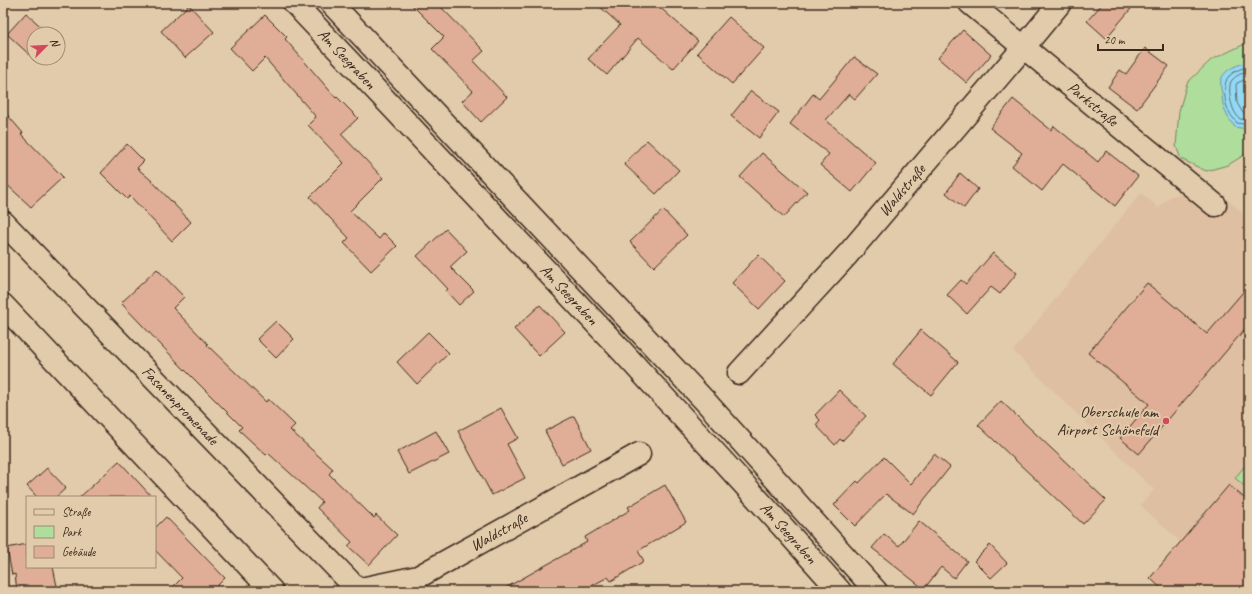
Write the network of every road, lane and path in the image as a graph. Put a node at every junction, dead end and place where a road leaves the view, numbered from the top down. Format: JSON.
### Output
{"nodes":[{"id":1,"x":294,"y":3,"type":"edge"},
{"id":2,"x":331,"y":3,"type":"edge"},
{"id":3,"x":970,"y":3,"type":"edge"},
{"id":4,"x":1060,"y":3,"type":"edge"},
{"id":5,"x":1023,"y":48,"type":"junction"},
{"id":6,"x":1215,"y":205,"type":"dead end"},
{"id":7,"x":3,"y":222,"type":"edge"},
{"id":8,"x":3,"y":305,"type":"edge"},
{"id":9,"x":739,"y":373,"type":"dead end"},
{"id":10,"x":639,"y":454,"type":"dead end"},
{"id":11,"x":354,"y":590,"type":"edge"},
{"id":12,"x":272,"y":591,"type":"edge"},
{"id":13,"x":840,"y":591,"type":"edge"},
{"id":14,"x":876,"y":591,"type":"edge"}],
"edges":[{"from":1,"to":13,"type":"street","name":"Am Seegraben"},
{"from":2,"to":14,"type":"street","name":"Am Seegraben"},
{"from":3,"to":5,"type":"street","name":"Parkstraße"},
{"from":4,"to":5,"type":"street","name":"Waldstraße"},
{"from":5,"to":6,"type":"street","name":"Parkstraße"},
{"from":5,"to":9,"type":"street","name":"Waldstraße"},
{"from":7,"to":11,"type":"street","name":"Fasanenpromenade"},
{"from":8,"to":12,"type":"street"},
{"from":10,"to":11,"type":"street","name":"Waldstraße"}]}
